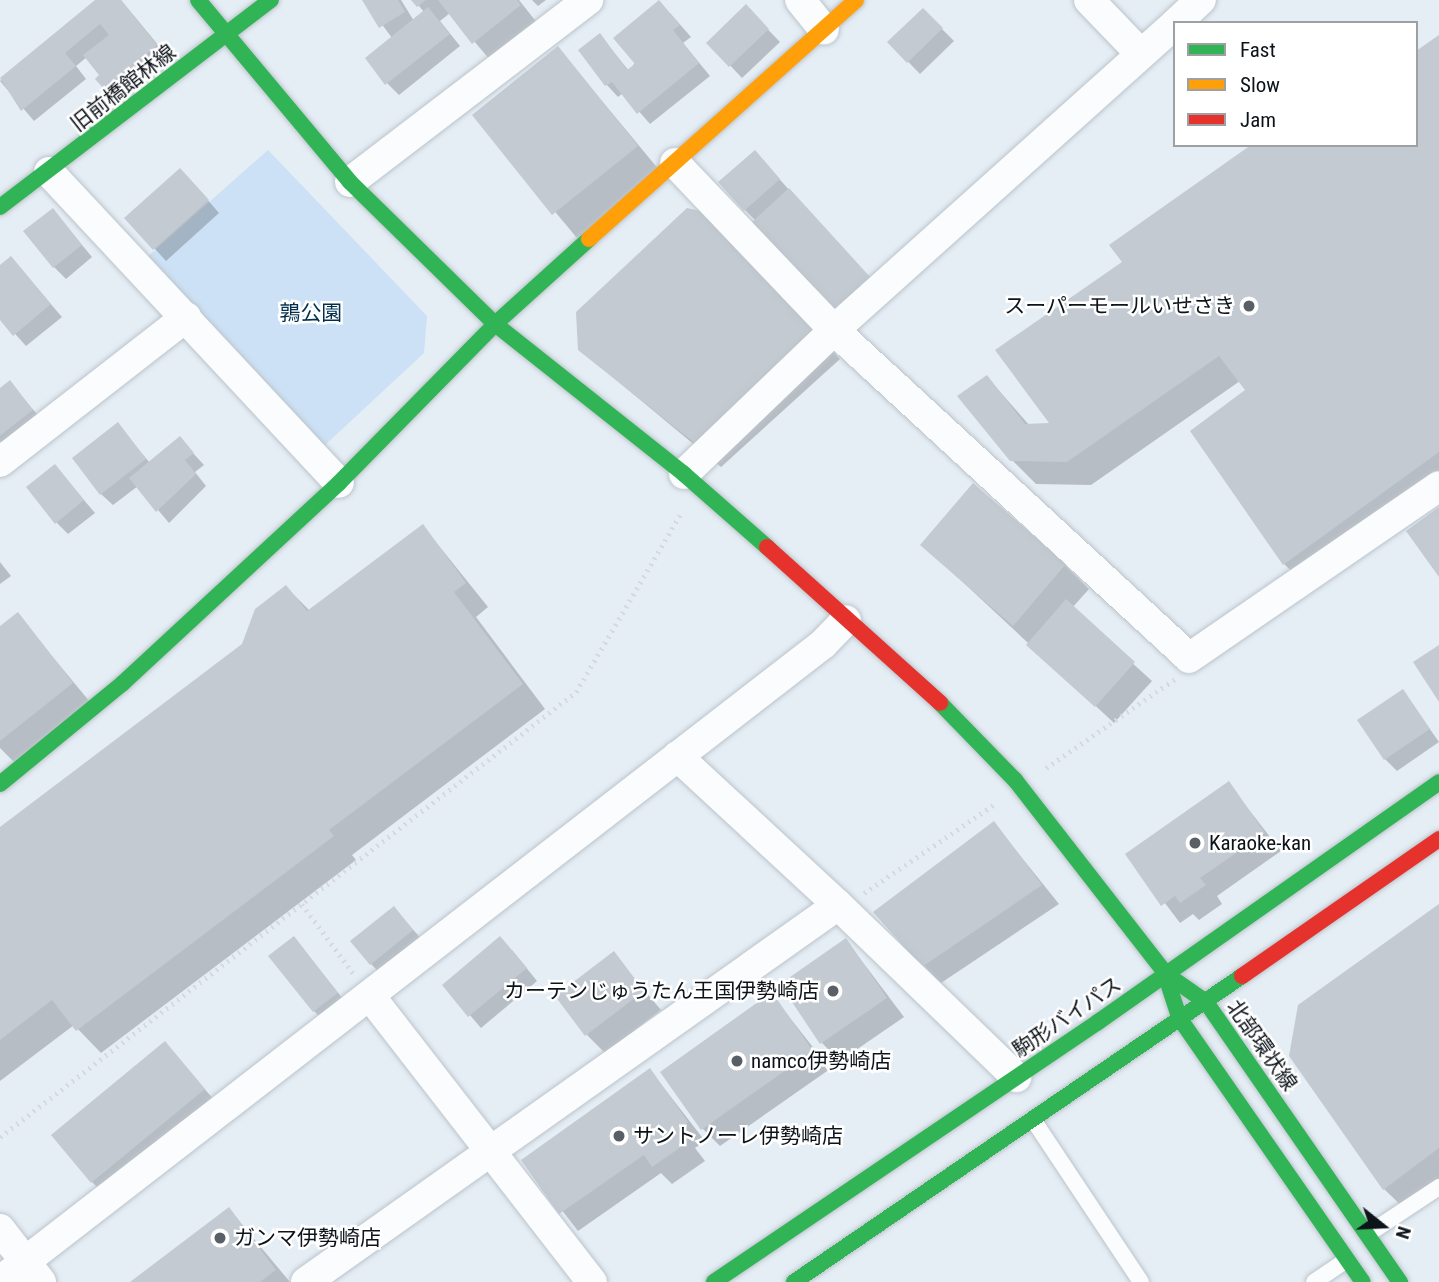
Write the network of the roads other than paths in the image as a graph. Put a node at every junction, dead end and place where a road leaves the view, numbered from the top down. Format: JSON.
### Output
{"nodes":[{"id":1,"x":198,"y":0,"type":"edge"},
{"id":2,"x":271,"y":0,"type":"edge"},
{"id":3,"x":588,"y":0,"type":"edge"},
{"id":4,"x":800,"y":0,"type":"edge"},
{"id":5,"x":856,"y":0,"type":"edge"},
{"id":6,"x":1090,"y":0,"type":"edge"},
{"id":7,"x":1201,"y":0,"type":"edge"},
{"id":8,"x":1177,"y":21,"type":"edge"},
{"id":9,"x":1173,"y":25,"type":"edge"},
{"id":10,"x":824,"y":30,"type":"junction"},
{"id":11,"x":224,"y":36,"type":"junction"},
{"id":12,"x":1141,"y":54,"type":"junction"},
{"id":13,"x":675,"y":163,"type":"junction"},
{"id":14,"x":49,"y":172,"type":"junction"},
{"id":15,"x":350,"y":181,"type":"junction"},
{"id":16,"x":0,"y":207,"type":"edge"},
{"id":17,"x":186,"y":317,"type":"junction"},
{"id":18,"x":495,"y":324,"type":"junction"},
{"id":19,"x":834,"y":330,"type":"junction"},
{"id":20,"x":0,"y":462,"type":"edge"},
{"id":21,"x":691,"y":480,"type":"junction"},
{"id":22,"x":339,"y":484,"type":"junction"},
{"id":23,"x":1439,"y":486,"type":"edge"},
{"id":24,"x":846,"y":620,"type":"junction"},
{"id":25,"x":677,"y":757,"type":"junction"},
{"id":26,"x":3,"y":776,"type":"edge"},
{"id":27,"x":1439,"y":782,"type":"edge"},
{"id":28,"x":1439,"y":839,"type":"edge"},
{"id":29,"x":838,"y":905,"type":"junction"},
{"id":30,"x":1166,"y":974,"type":"junction"},
{"id":31,"x":370,"y":996,"type":"junction"},
{"id":32,"x":1206,"y":1002,"type":"junction"},
{"id":33,"x":1180,"y":1019,"type":"junction"},
{"id":34,"x":1016,"y":1077,"type":"junction"},
{"id":35,"x":1033,"y":1120,"type":"junction"},
{"id":36,"x":488,"y":1153,"type":"junction"},
{"id":37,"x":1439,"y":1187,"type":"edge"},
{"id":38,"x":0,"y":1228,"type":"edge"},
{"id":39,"x":1368,"y":1234,"type":"junction"},
{"id":40,"x":1347,"y":1259,"type":"junction"},
{"id":41,"x":33,"y":1272,"type":"edge"},
{"id":42,"x":0,"y":1281,"type":"edge"},
{"id":43,"x":306,"y":1282,"type":"edge"},
{"id":44,"x":593,"y":1282,"type":"edge"},
{"id":45,"x":715,"y":1282,"type":"edge"},
{"id":46,"x":794,"y":1282,"type":"edge"},
{"id":47,"x":1141,"y":1282,"type":"edge"},
{"id":48,"x":1314,"y":1282,"type":"edge"},
{"id":49,"x":1363,"y":1282,"type":"edge"},
{"id":50,"x":1401,"y":1282,"type":"edge"}],
"edges":[{"from":1,"to":11,"type":"street"},
{"from":2,"to":11,"type":"street","name":"旧前橋館林線"},
{"from":3,"to":15,"type":"street"},
{"from":4,"to":10,"type":"street"},
{"from":5,"to":10,"type":"street"},
{"from":6,"to":12,"type":"street"},
{"from":7,"to":8,"type":"street"},
{"from":9,"to":12,"type":"street"},
{"from":10,"to":13,"type":"street"},
{"from":11,"to":14,"type":"street","name":"旧前橋館林線"},
{"from":11,"to":15,"type":"street"},
{"from":12,"to":19,"type":"street"},
{"from":13,"to":18,"type":"street"},
{"from":13,"to":19,"type":"street"},
{"from":14,"to":16,"type":"street","name":"旧前橋館林線"},
{"from":14,"to":17,"type":"street"},
{"from":15,"to":18,"type":"street"},
{"from":17,"to":20,"type":"street"},
{"from":17,"to":22,"type":"street"},
{"from":18,"to":21,"type":"street"},
{"from":18,"to":22,"type":"street"},
{"from":19,"to":21,"type":"street"},
{"from":19,"to":23,"type":"street"},
{"from":21,"to":24,"type":"street"},
{"from":22,"to":26,"type":"street"},
{"from":24,"to":25,"type":"street"},
{"from":24,"to":30,"type":"street"},
{"from":25,"to":29,"type":"street"},
{"from":25,"to":31,"type":"street"},
{"from":27,"to":30,"type":"street","name":"駒形バイパス"},
{"from":28,"to":32,"type":"street"},
{"from":29,"to":34,"type":"street"},
{"from":29,"to":36,"type":"street"},
{"from":30,"to":32,"type":"street","name":"北部環状線"},
{"from":30,"to":33,"type":"street"},
{"from":30,"to":34,"type":"street","name":"駒形バイパス"},
{"from":31,"to":36,"type":"street"},
{"from":31,"to":41,"type":"street"},
{"from":32,"to":33,"type":"street"},
{"from":32,"to":39,"type":"street","name":"北部環状線"},
{"from":33,"to":35,"type":"street"},
{"from":33,"to":40,"type":"street"},
{"from":34,"to":45,"type":"street","name":"駒形バイパス"},
{"from":35,"to":46,"type":"street"},
{"from":35,"to":47,"type":"lane"},
{"from":36,"to":43,"type":"street"},
{"from":36,"to":44,"type":"street"},
{"from":37,"to":39,"type":"lane"},
{"from":38,"to":41,"type":"street"},
{"from":39,"to":50,"type":"street","name":"北部環状線"},
{"from":40,"to":48,"type":"lane"},
{"from":40,"to":49,"type":"street"},
{"from":41,"to":42,"type":"street"}]}
